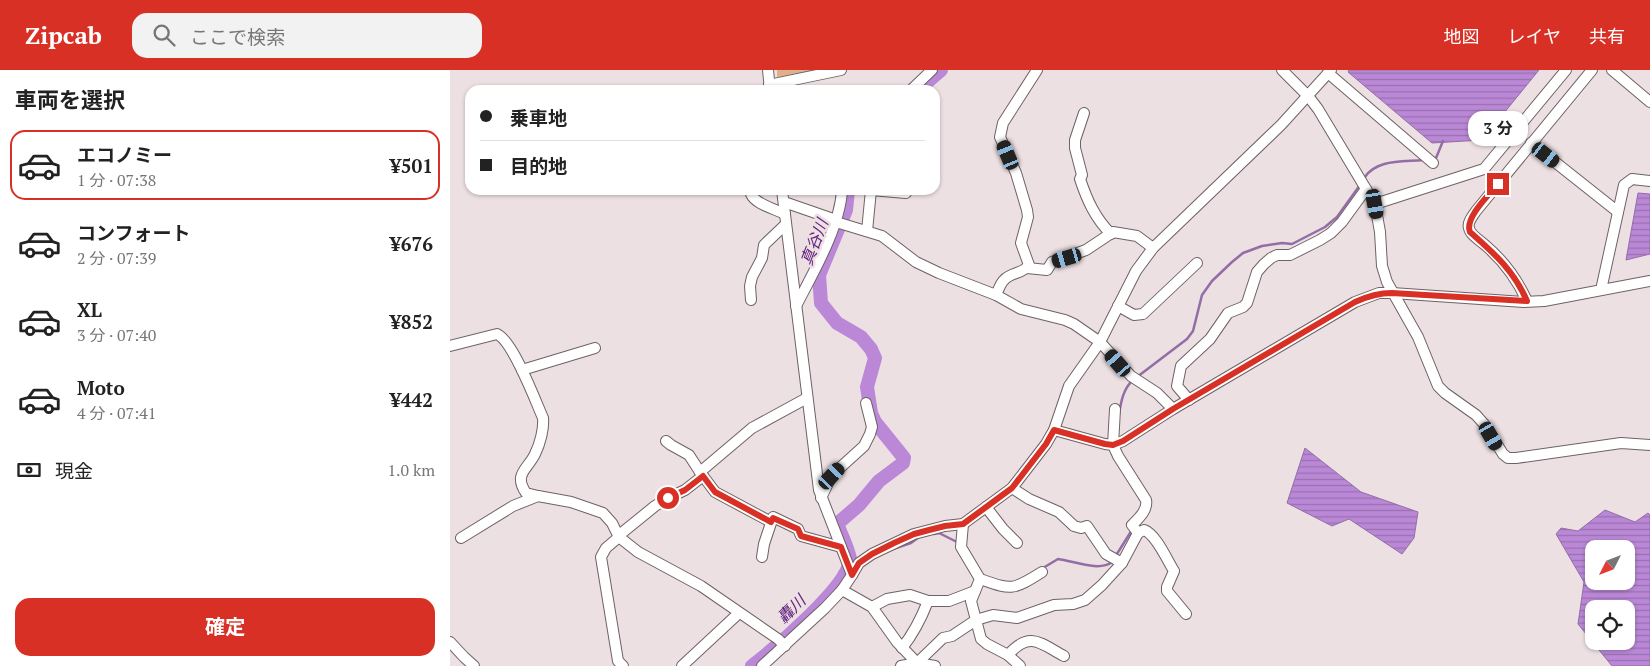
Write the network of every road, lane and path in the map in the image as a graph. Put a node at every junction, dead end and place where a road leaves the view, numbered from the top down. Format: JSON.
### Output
{"nodes":[{"id":1,"x":768,"y":70,"type":"edge"},
{"id":2,"x":841,"y":70,"type":"edge"},
{"id":3,"x":932,"y":70,"type":"edge"},
{"id":4,"x":1037,"y":70,"type":"edge"},
{"id":5,"x":1282,"y":70,"type":"edge"},
{"id":6,"x":1566,"y":70,"type":"edge"},
{"id":7,"x":1592,"y":70,"type":"edge"},
{"id":8,"x":1612,"y":70,"type":"edge"},
{"id":9,"x":1329,"y":71,"type":"edge"},
{"id":10,"x":770,"y":85,"type":"edge"},
{"id":11,"x":782,"y":85,"type":"edge"},
{"id":12,"x":916,"y":85,"type":"edge"},
{"id":13,"x":1308,"y":96,"type":"junction"},
{"id":14,"x":1650,"y":102,"type":"edge"},
{"id":15,"x":1084,"y":113,"type":"dead end"},
{"id":16,"x":1532,"y":143,"type":"junction"},
{"id":17,"x":1433,"y":163,"type":"dead end"},
{"id":18,"x":1650,"y":181,"type":"edge"},
{"id":19,"x":1366,"y":189,"type":"junction"},
{"id":20,"x":751,"y":195,"type":"edge"},
{"id":21,"x":783,"y":195,"type":"edge"},
{"id":22,"x":842,"y":195,"type":"edge"},
{"id":23,"x":871,"y":195,"type":"edge"},
{"id":24,"x":784,"y":202,"type":"junction"},
{"id":25,"x":1375,"y":204,"type":"junction"},
{"id":26,"x":1618,"y":212,"type":"junction"},
{"id":27,"x":786,"y":219,"type":"junction"},
{"id":28,"x":836,"y":221,"type":"junction"},
{"id":29,"x":867,"y":231,"type":"junction"},
{"id":30,"x":1111,"y":234,"type":"junction"},
{"id":31,"x":1153,"y":248,"type":"junction"},
{"id":32,"x":1197,"y":264,"type":"dead end"},
{"id":33,"x":1027,"y":268,"type":"junction"},
{"id":34,"x":1650,"y":282,"type":"edge"},
{"id":35,"x":1601,"y":290,"type":"junction"},
{"id":36,"x":1392,"y":293,"type":"junction"},
{"id":37,"x":996,"y":295,"type":"junction"},
{"id":38,"x":751,"y":300,"type":"dead end"},
{"id":39,"x":1527,"y":301,"type":"junction"},
{"id":40,"x":796,"y":306,"type":"junction"},
{"id":41,"x":1118,"y":306,"type":"junction"},
{"id":42,"x":1100,"y":342,"type":"junction"},
{"id":43,"x":450,"y":346,"type":"edge"},
{"id":44,"x":595,"y":348,"type":"dead end"},
{"id":45,"x":522,"y":370,"type":"junction"},
{"id":46,"x":807,"y":398,"type":"junction"},
{"id":47,"x":1189,"y":400,"type":"junction"},
{"id":48,"x":866,"y":403,"type":"dead end"},
{"id":49,"x":1115,"y":409,"type":"dead end"},
{"id":50,"x":1173,"y":409,"type":"junction"},
{"id":51,"x":1054,"y":430,"type":"junction"},
{"id":52,"x":666,"y":441,"type":"dead end"},
{"id":53,"x":1113,"y":445,"type":"junction"},
{"id":54,"x":1650,"y":445,"type":"edge"},
{"id":55,"x":701,"y":474,"type":"junction"},
{"id":56,"x":1012,"y":488,"type":"junction"},
{"id":57,"x":538,"y":496,"type":"junction"},
{"id":58,"x":821,"y":498,"type":"junction"},
{"id":59,"x":986,"y":507,"type":"junction"},
{"id":60,"x":771,"y":522,"type":"junction"},
{"id":61,"x":963,"y":524,"type":"junction"},
{"id":62,"x":1138,"y":533,"type":"junction"},
{"id":63,"x":619,"y":536,"type":"junction"},
{"id":64,"x":462,"y":538,"type":"dead end"},
{"id":65,"x":1017,"y":543,"type":"dead end"},
{"id":66,"x":841,"y":547,"type":"junction"},
{"id":67,"x":762,"y":557,"type":"dead end"},
{"id":68,"x":1122,"y":562,"type":"junction"},
{"id":69,"x":850,"y":568,"type":"junction"},
{"id":70,"x":1042,"y":572,"type":"dead end"},
{"id":71,"x":980,"y":579,"type":"junction"},
{"id":72,"x":842,"y":590,"type":"junction"},
{"id":73,"x":975,"y":591,"type":"junction"},
{"id":74,"x":928,"y":601,"type":"junction"},
{"id":75,"x":872,"y":606,"type":"junction"},
{"id":76,"x":739,"y":613,"type":"junction"},
{"id":77,"x":1186,"y":614,"type":"dead end"},
{"id":78,"x":976,"y":620,"type":"junction"},
{"id":79,"x":450,"y":642,"type":"edge"},
{"id":80,"x":785,"y":646,"type":"junction"},
{"id":81,"x":902,"y":648,"type":"junction"},
{"id":82,"x":1008,"y":655,"type":"junction"},
{"id":83,"x":1064,"y":656,"type":"dead end"},
{"id":84,"x":917,"y":663,"type":"junction"},
{"id":85,"x":474,"y":666,"type":"edge"},
{"id":86,"x":623,"y":666,"type":"edge"},
{"id":87,"x":682,"y":666,"type":"edge"},
{"id":88,"x":762,"y":666,"type":"edge"},
{"id":89,"x":901,"y":666,"type":"edge"},
{"id":90,"x":935,"y":666,"type":"edge"},
{"id":91,"x":1020,"y":666,"type":"edge"}],
"edges":[{"from":1,"to":10,"type":"street"},
{"from":2,"to":11,"type":"street"},
{"from":3,"to":12,"type":"street"},
{"from":4,"to":33,"type":"street"},
{"from":5,"to":13,"type":"street"},
{"from":6,"to":25,"type":"street"},
{"from":7,"to":16,"type":"street"},
{"from":8,"to":14,"type":"street"},
{"from":9,"to":13,"type":"street"},
{"from":9,"to":17,"type":"street"},
{"from":13,"to":19,"type":"street"},
{"from":13,"to":31,"type":"street"},
{"from":15,"to":30,"type":"street"},
{"from":16,"to":26,"type":"street"},
{"from":16,"to":39,"type":"street"},
{"from":18,"to":26,"type":"street"},
{"from":19,"to":25,"type":"street"},
{"from":19,"to":47,"type":"street"},
{"from":20,"to":27,"type":"street"},
{"from":21,"to":24,"type":"street"},
{"from":22,"to":28,"type":"street"},
{"from":23,"to":29,"type":"street"},
{"from":24,"to":27,"type":"street"},
{"from":24,"to":28,"type":"street"},
{"from":25,"to":36,"type":"street"},
{"from":26,"to":35,"type":"street"},
{"from":27,"to":38,"type":"street"},
{"from":27,"to":40,"type":"street"},
{"from":28,"to":29,"type":"street"},
{"from":28,"to":40,"type":"street"},
{"from":29,"to":37,"type":"street"},
{"from":30,"to":31,"type":"street"},
{"from":30,"to":33,"type":"street"},
{"from":31,"to":41,"type":"street"},
{"from":32,"to":41,"type":"street"},
{"from":33,"to":37,"type":"street"},
{"from":34,"to":35,"type":"street"},
{"from":35,"to":39,"type":"street"},
{"from":36,"to":39,"type":"street"},
{"from":36,"to":47,"type":"street"},
{"from":36,"to":54,"type":"street"},
{"from":37,"to":42,"type":"street"},
{"from":40,"to":46,"type":"street"},
{"from":41,"to":42,"type":"street"},
{"from":42,"to":50,"type":"street"},
{"from":42,"to":51,"type":"street"},
{"from":43,"to":45,"type":"street"},
{"from":44,"to":45,"type":"street"},
{"from":45,"to":57,"type":"street"},
{"from":46,"to":55,"type":"street"},
{"from":46,"to":58,"type":"street"},
{"from":47,"to":50,"type":"street"},
{"from":48,"to":58,"type":"street"},
{"from":49,"to":53,"type":"street"},
{"from":50,"to":53,"type":"street"},
{"from":51,"to":53,"type":"street"},
{"from":51,"to":56,"type":"street"},
{"from":52,"to":55,"type":"street"},
{"from":53,"to":62,"type":"street"},
{"from":55,"to":60,"type":"street"},
{"from":55,"to":63,"type":"street"},
{"from":56,"to":59,"type":"street"},
{"from":56,"to":68,"type":"street"},
{"from":57,"to":63,"type":"street"},
{"from":57,"to":64,"type":"street"},
{"from":58,"to":66,"type":"street"},
{"from":59,"to":61,"type":"street"},
{"from":59,"to":65,"type":"street"},
{"from":60,"to":66,"type":"street"},
{"from":60,"to":67,"type":"street"},
{"from":61,"to":69,"type":"street"},
{"from":61,"to":71,"type":"street"},
{"from":62,"to":68,"type":"street"},
{"from":62,"to":77,"type":"street"},
{"from":63,"to":76,"type":"street"},
{"from":63,"to":86,"type":"street"},
{"from":66,"to":69,"type":"street"},
{"from":68,"to":78,"type":"street"},
{"from":69,"to":72,"type":"street"},
{"from":70,"to":71,"type":"street"},
{"from":71,"to":73,"type":"street"},
{"from":72,"to":75,"type":"street"},
{"from":72,"to":80,"type":"street"},
{"from":73,"to":74,"type":"street"},
{"from":73,"to":78,"type":"street"},
{"from":74,"to":75,"type":"street"},
{"from":74,"to":81,"type":"street"},
{"from":75,"to":81,"type":"street"},
{"from":76,"to":80,"type":"street"},
{"from":76,"to":87,"type":"street"},
{"from":78,"to":82,"type":"street"},
{"from":78,"to":84,"type":"street"},
{"from":79,"to":85,"type":"street"},
{"from":80,"to":88,"type":"street"},
{"from":81,"to":84,"type":"street"},
{"from":82,"to":83,"type":"street"},
{"from":82,"to":91,"type":"street"},
{"from":84,"to":89,"type":"street"},
{"from":84,"to":90,"type":"street"}]}
